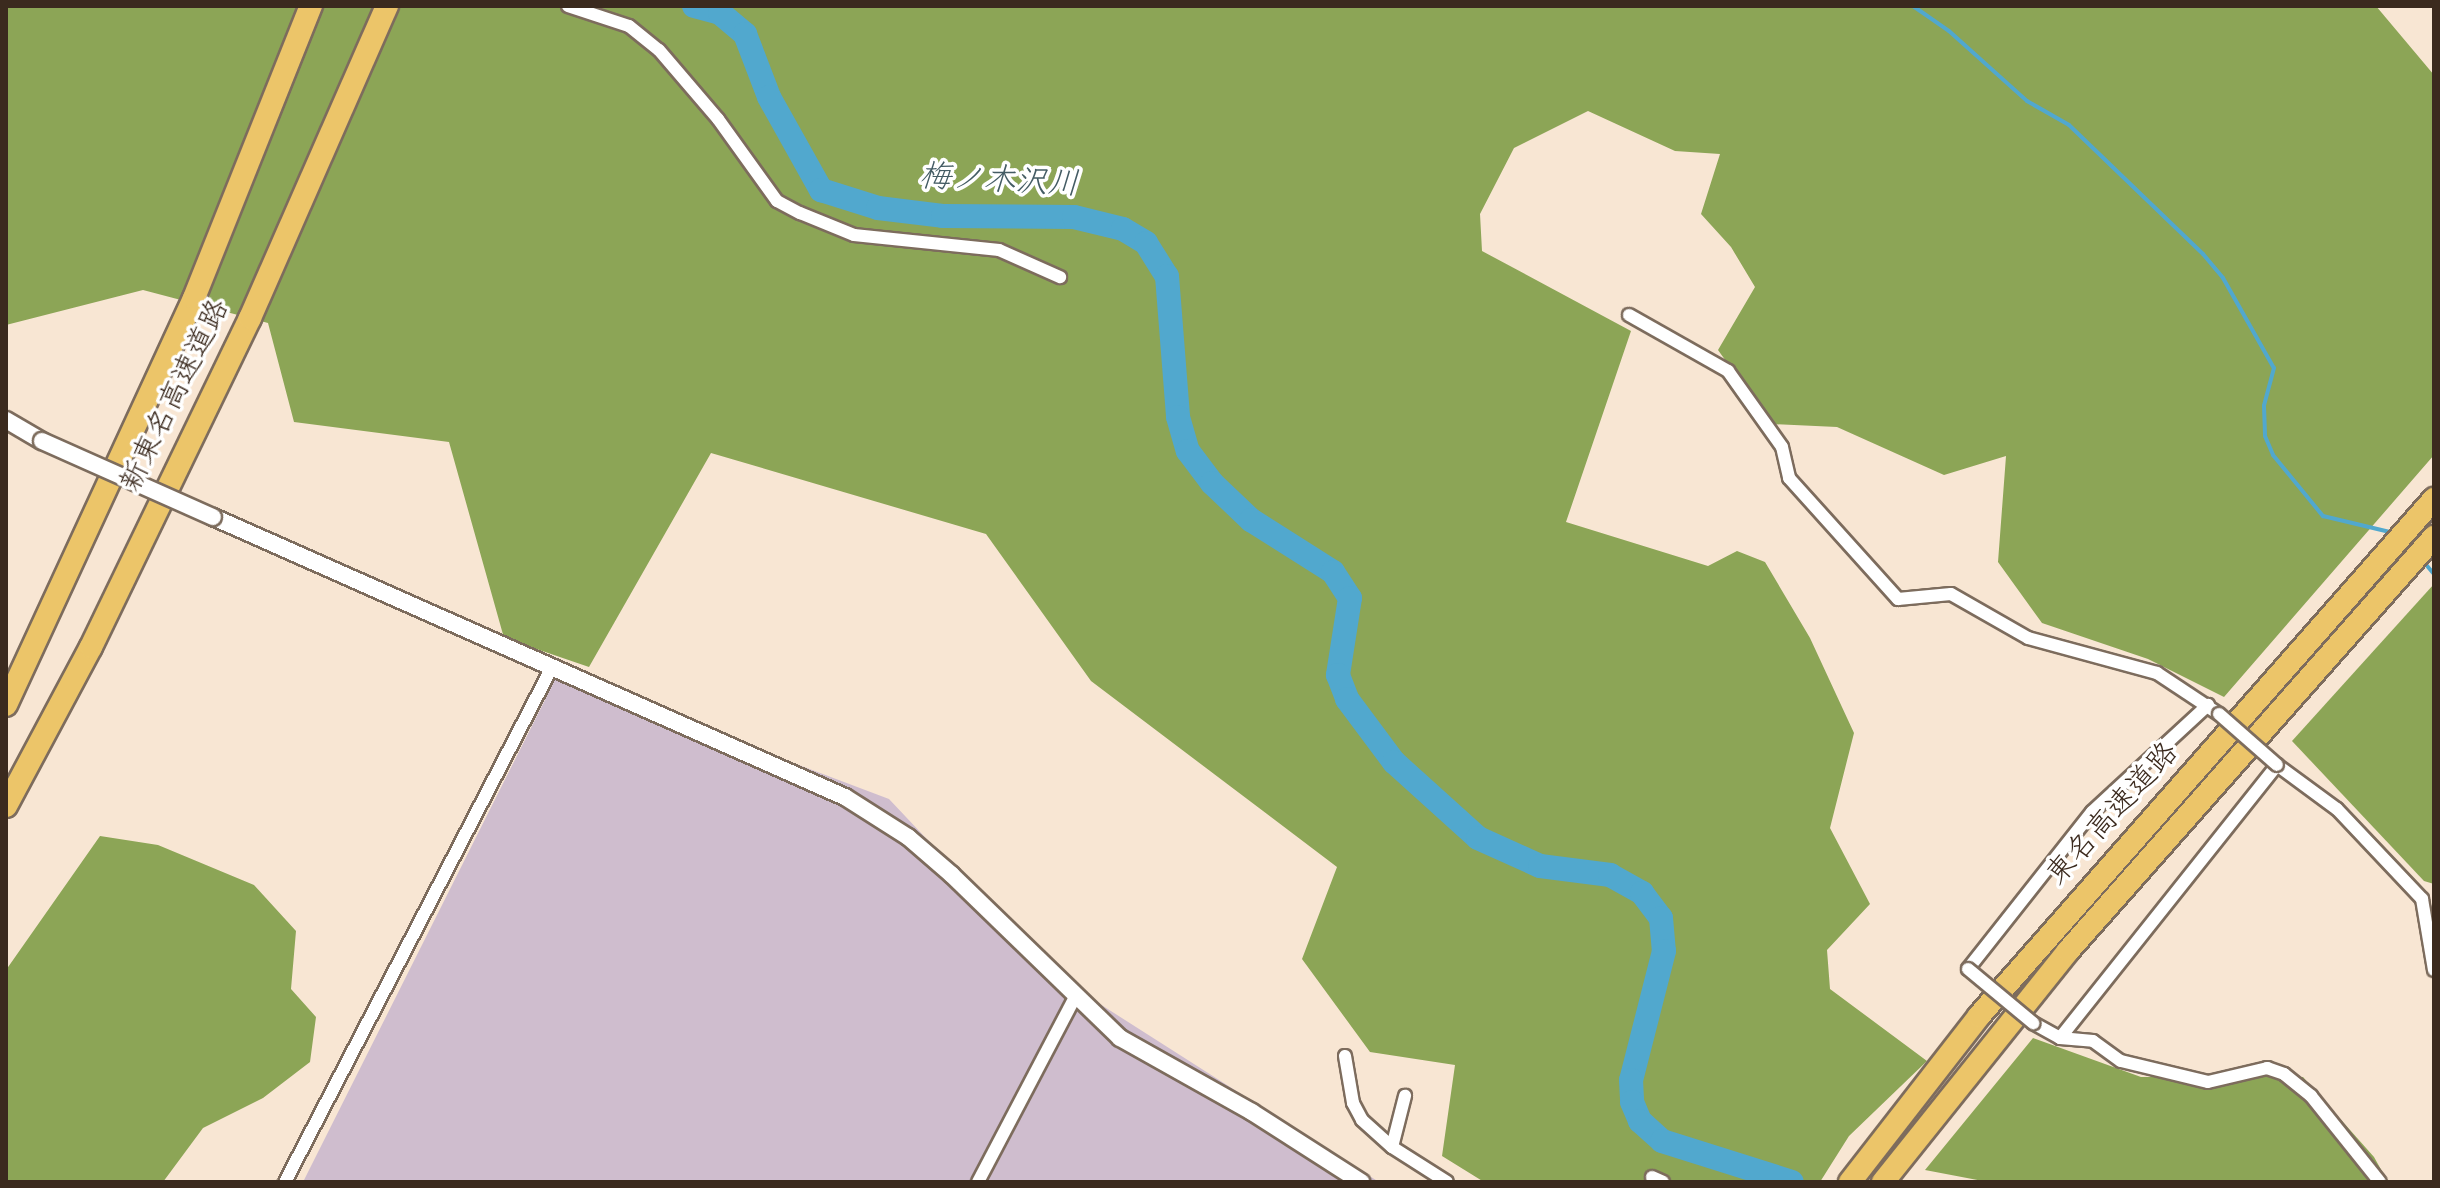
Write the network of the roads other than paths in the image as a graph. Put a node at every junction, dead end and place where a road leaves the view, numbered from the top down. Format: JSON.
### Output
{"nodes":[{"id":1,"x":311,"y":6,"type":"edge"},
{"id":2,"x":387,"y":6,"type":"edge"},
{"id":3,"x":568,"y":6,"type":"edge"},
{"id":4,"x":1060,"y":277,"type":"dead end"},
{"id":5,"x":1629,"y":315,"type":"dead end"},
{"id":6,"x":6,"y":420,"type":"edge"},
{"id":7,"x":2434,"y":499,"type":"edge"},
{"id":8,"x":2434,"y":537,"type":"edge"},
{"id":9,"x":550,"y":671,"type":"junction"},
{"id":10,"x":6,"y":705,"type":"edge"},
{"id":11,"x":2208,"y":705,"type":"junction"},
{"id":12,"x":2277,"y":765,"type":"junction"},
{"id":13,"x":6,"y":806,"type":"edge"},
{"id":14,"x":2434,"y":970,"type":"edge"},
{"id":15,"x":1076,"y":995,"type":"junction"},
{"id":16,"x":2060,"y":1038,"type":"junction"},
{"id":17,"x":1345,"y":1056,"type":"dead end"},
{"id":18,"x":1405,"y":1096,"type":"dead end"},
{"id":19,"x":1392,"y":1147,"type":"junction"},
{"id":20,"x":285,"y":1182,"type":"edge"},
{"id":21,"x":978,"y":1182,"type":"edge"},
{"id":22,"x":1361,"y":1182,"type":"edge"},
{"id":23,"x":1447,"y":1182,"type":"edge"},
{"id":24,"x":1850,"y":1182,"type":"edge"},
{"id":25,"x":1883,"y":1182,"type":"edge"},
{"id":26,"x":2380,"y":1182,"type":"edge"}],
"edges":[{"from":1,"to":10,"type":"highway","name":"新東名高速道路"},
{"from":2,"to":13,"type":"highway","name":"新東名高速道路"},
{"from":3,"to":4,"type":"street"},
{"from":5,"to":11,"type":"street"},
{"from":6,"to":9,"type":"street","bridge":true},
{"from":7,"to":24,"type":"highway","name":"東名高速道路"},
{"from":8,"to":25,"type":"highway","name":"東名高速道路"},
{"from":9,"to":15,"type":"street"},
{"from":9,"to":20,"type":"street"},
{"from":11,"to":12,"type":"street","bridge":true},
{"from":11,"to":16,"type":"street","bridge":true},
{"from":12,"to":14,"type":"street"},
{"from":12,"to":16,"type":"street"},
{"from":15,"to":21,"type":"street"},
{"from":15,"to":22,"type":"street"},
{"from":16,"to":26,"type":"street"},
{"from":17,"to":19,"type":"street"},
{"from":18,"to":19,"type":"street"},
{"from":19,"to":23,"type":"street"}]}
